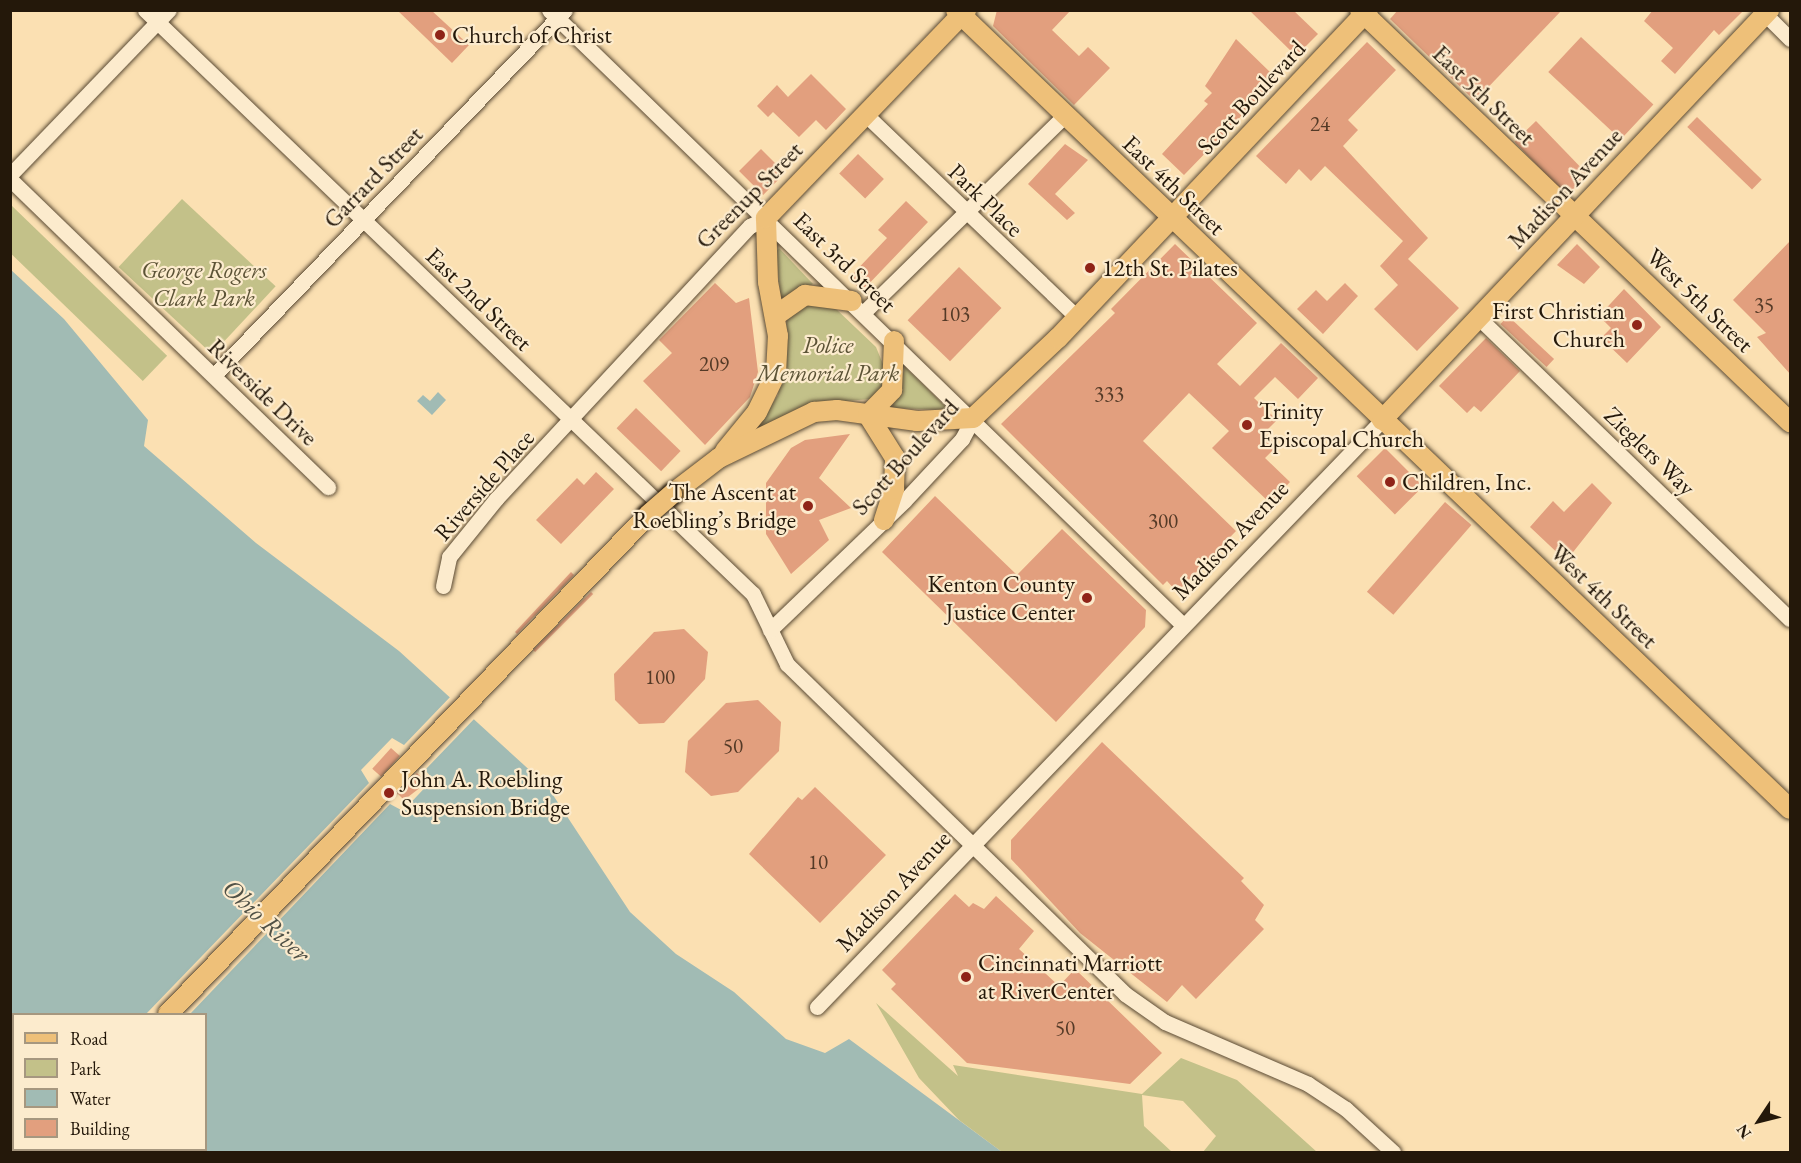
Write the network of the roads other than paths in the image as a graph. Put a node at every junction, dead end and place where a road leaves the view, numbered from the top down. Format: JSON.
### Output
{"nodes":[{"id":1,"x":145,"y":10,"type":"edge"},
{"id":2,"x":169,"y":10,"type":"edge"},
{"id":3,"x":961,"y":12,"type":"edge"},
{"id":4,"x":1364,"y":12,"type":"edge"},
{"id":5,"x":1765,"y":12,"type":"edge"},
{"id":6,"x":557,"y":13,"type":"edge"},
{"id":7,"x":158,"y":22,"type":"junction"},
{"id":8,"x":1791,"y":39,"type":"edge"},
{"id":9,"x":864,"y":113,"type":"junction"},
{"id":10,"x":1065,"y":115,"type":"junction"},
{"id":11,"x":10,"y":177,"type":"edge"},
{"id":12,"x":968,"y":213,"type":"junction"},
{"id":13,"x":1573,"y":215,"type":"junction"},
{"id":14,"x":766,"y":218,"type":"junction"},
{"id":15,"x":1170,"y":218,"type":"junction"},
{"id":16,"x":363,"y":219,"type":"junction"},
{"id":17,"x":858,"y":307,"type":"junction"},
{"id":18,"x":775,"y":316,"type":"junction"},
{"id":19,"x":1478,"y":317,"type":"junction"},
{"id":20,"x":1078,"y":318,"type":"junction"},
{"id":21,"x":894,"y":341,"type":"junction"},
{"id":22,"x":214,"y":375,"type":"junction"},
{"id":23,"x":868,"y":415,"type":"junction"},
{"id":24,"x":974,"y":418,"type":"junction"},
{"id":25,"x":572,"y":420,"type":"junction"},
{"id":26,"x":1382,"y":420,"type":"junction"},
{"id":27,"x":1791,"y":422,"type":"edge"},
{"id":28,"x":719,"y":458,"type":"junction"},
{"id":29,"x":328,"y":487,"type":"dead end"},
{"id":30,"x":884,"y":520,"type":"junction"},
{"id":31,"x":443,"y":586,"type":"dead end"},
{"id":32,"x":1791,"y":619,"type":"edge"},
{"id":33,"x":1183,"y":625,"type":"junction"},
{"id":34,"x":770,"y":630,"type":"junction"},
{"id":35,"x":1791,"y":809,"type":"edge"},
{"id":36,"x":972,"y":844,"type":"junction"},
{"id":37,"x":817,"y":1007,"type":"dead end"},
{"id":38,"x":169,"y":1013,"type":"edge"},
{"id":39,"x":1393,"y":1152,"type":"edge"}],
"edges":[{"from":1,"to":7,"type":"street","name":"East 2nd Street"},
{"from":2,"to":7,"type":"street"},
{"from":3,"to":9,"type":"main road","name":"Greenup Street"},
{"from":3,"to":10,"type":"main road","name":"East 4th Street"},
{"from":4,"to":13,"type":"main road","name":"East 5th Street"},
{"from":4,"to":15,"type":"main road","name":"Scott Boulevard"},
{"from":5,"to":8,"type":"street"},
{"from":5,"to":13,"type":"main road","name":"Madison Avenue"},
{"from":6,"to":14,"type":"street","name":"East 3rd Street"},
{"from":6,"to":16,"type":"street","name":"Garrard Street"},
{"from":7,"to":11,"type":"street"},
{"from":7,"to":16,"type":"street","name":"East 2nd Street"},
{"from":9,"to":12,"type":"street","name":"Park Place"},
{"from":9,"to":14,"type":"main road","name":"Greenup Street"},
{"from":10,"to":12,"type":"street"},
{"from":10,"to":15,"type":"main road","name":"East 4th Street"},
{"from":11,"to":22,"type":"street","name":"Riverside Drive"},
{"from":12,"to":17,"type":"street"},
{"from":12,"to":20,"type":"street","name":"Park Place"},
{"from":13,"to":19,"type":"main road","name":"Madison Avenue"},
{"from":13,"to":27,"type":"main road","name":"West 5th Street"},
{"from":14,"to":17,"type":"street","name":"East 3rd Street"},
{"from":14,"to":18,"type":"main road"},
{"from":14,"to":25,"type":"street","name":"Greenup Street"},
{"from":15,"to":20,"type":"main road","name":"Scott Boulevard"},
{"from":15,"to":26,"type":"main road","name":"East 4th Street"},
{"from":16,"to":22,"type":"street","name":"Garrard Street"},
{"from":16,"to":25,"type":"street","name":"East 2nd Street"},
{"from":17,"to":18,"type":"main road"},
{"from":17,"to":21,"type":"street","name":"East 3rd Street"},
{"from":18,"to":28,"type":"main road"},
{"from":19,"to":26,"type":"main road","name":"Madison Avenue"},
{"from":19,"to":32,"type":"street","name":"Zieglers Way"},
{"from":20,"to":24,"type":"main road","name":"Scott Boulevard"},
{"from":21,"to":23,"type":"main road"},
{"from":21,"to":24,"type":"street","name":"East 3rd Street"},
{"from":22,"to":29,"type":"street","name":"Riverside Drive"},
{"from":23,"to":24,"type":"main road"},
{"from":23,"to":28,"type":"main road"},
{"from":23,"to":30,"type":"main road"},
{"from":24,"to":30,"type":"street","name":"Scott Boulevard"},
{"from":24,"to":33,"type":"street","name":"East 3rd Street"},
{"from":25,"to":31,"type":"street","name":"Riverside Place"},
{"from":25,"to":34,"type":"street","name":"East 2nd Street"},
{"from":26,"to":33,"type":"street","name":"Madison Avenue"},
{"from":26,"to":35,"type":"main road","name":"West 4th Street"},
{"from":28,"to":38,"type":"main road","bridge":true},
{"from":30,"to":34,"type":"street","name":"Scott Boulevard"},
{"from":33,"to":36,"type":"street","name":"Madison Avenue"},
{"from":34,"to":36,"type":"street","name":"East 2nd Street"},
{"from":36,"to":37,"type":"street","name":"Madison Avenue"},
{"from":36,"to":39,"type":"street","name":"East 2nd Street"}]}
